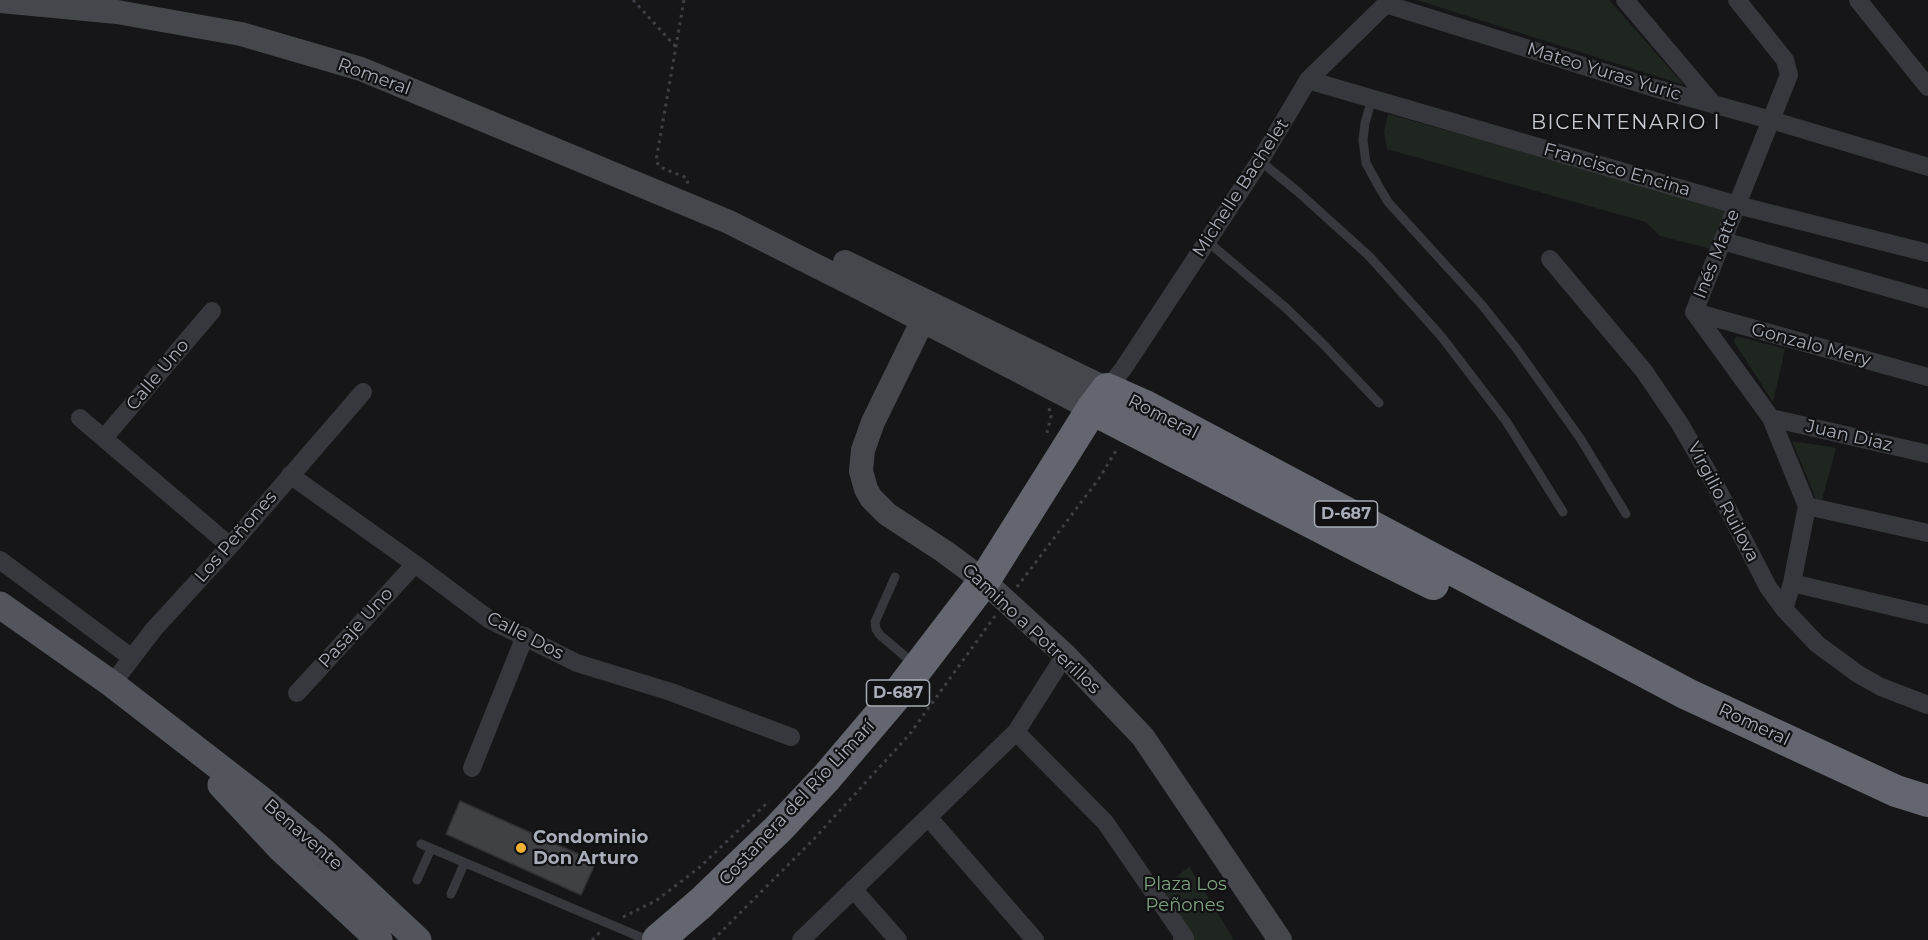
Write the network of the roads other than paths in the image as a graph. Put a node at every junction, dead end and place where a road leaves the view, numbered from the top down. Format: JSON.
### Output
{"nodes":[{"id":1,"x":1626,"y":0,"type":"edge"},
{"id":2,"x":1737,"y":0,"type":"edge"},
{"id":3,"x":1858,"y":0,"type":"edge"},
{"id":4,"x":0,"y":1,"type":"edge"},
{"id":5,"x":1387,"y":2,"type":"edge"},
{"id":6,"x":115,"y":6,"type":"edge"},
{"id":7,"x":1308,"y":80,"type":"junction"},
{"id":8,"x":1928,"y":87,"type":"edge"},
{"id":9,"x":1372,"y":99,"type":"junction"},
{"id":10,"x":1714,"y":105,"type":"junction"},
{"id":11,"x":1771,"y":120,"type":"junction"},
{"id":12,"x":1260,"y":161,"type":"junction"},
{"id":13,"x":1928,"y":167,"type":"edge"},
{"id":14,"x":1737,"y":205,"type":"junction"},
{"id":15,"x":729,"y":222,"type":"junction"},
{"id":16,"x":1207,"y":241,"type":"junction"},
{"id":17,"x":1723,"y":241,"type":"junction"},
{"id":18,"x":1928,"y":253,"type":"edge"},
{"id":19,"x":1550,"y":259,"type":"dead end"},
{"id":20,"x":1928,"y":299,"type":"edge"},
{"id":21,"x":212,"y":311,"type":"dead end"},
{"id":22,"x":1694,"y":312,"type":"junction"},
{"id":23,"x":923,"y":320,"type":"junction"},
{"id":24,"x":1928,"y":377,"type":"edge"},
{"id":25,"x":363,"y":392,"type":"dead end"},
{"id":26,"x":1100,"y":399,"type":"junction"},
{"id":27,"x":1379,"y":403,"type":"dead end"},
{"id":28,"x":80,"y":418,"type":"dead end"},
{"id":29,"x":1771,"y":418,"type":"junction"},
{"id":30,"x":104,"y":438,"type":"junction"},
{"id":31,"x":1928,"y":454,"type":"edge"},
{"id":32,"x":290,"y":475,"type":"junction"},
{"id":33,"x":1807,"y":507,"type":"junction"},
{"id":34,"x":1563,"y":512,"type":"dead end"},
{"id":35,"x":1626,"y":514,"type":"dead end"},
{"id":36,"x":1928,"y":534,"type":"edge"},
{"id":37,"x":230,"y":546,"type":"junction"},
{"id":38,"x":0,"y":560,"type":"edge"},
{"id":39,"x":415,"y":564,"type":"junction"},
{"id":40,"x":895,"y":577,"type":"dead end"},
{"id":41,"x":1792,"y":583,"type":"junction"},
{"id":42,"x":994,"y":591,"type":"junction"},
{"id":43,"x":0,"y":605,"type":"edge"},
{"id":44,"x":1784,"y":609,"type":"junction"},
{"id":45,"x":1928,"y":615,"type":"edge"},
{"id":46,"x":525,"y":636,"type":"junction"},
{"id":47,"x":1584,"y":641,"type":"junction"},
{"id":48,"x":1065,"y":655,"type":"junction"},
{"id":49,"x":132,"y":658,"type":"junction"},
{"id":50,"x":918,"y":668,"type":"junction"},
{"id":51,"x":111,"y":684,"type":"junction"},
{"id":52,"x":297,"y":693,"type":"dead end"},
{"id":53,"x":1928,"y":705,"type":"edge"},
{"id":54,"x":1016,"y":732,"type":"junction"},
{"id":55,"x":791,"y":737,"type":"dead end"},
{"id":56,"x":181,"y":739,"type":"junction"},
{"id":57,"x":472,"y":768,"type":"dead end"},
{"id":58,"x":1928,"y":801,"type":"edge"},
{"id":59,"x":928,"y":817,"type":"junction"},
{"id":60,"x":464,"y":864,"type":"junction"},
{"id":61,"x":417,"y":880,"type":"dead end"},
{"id":62,"x":853,"y":889,"type":"junction"},
{"id":63,"x":451,"y":894,"type":"dead end"},
{"id":64,"x":1184,"y":939,"type":"edge"},
{"id":65,"x":379,"y":940,"type":"edge"},
{"id":66,"x":418,"y":940,"type":"edge"},
{"id":67,"x":647,"y":940,"type":"edge"},
{"id":68,"x":658,"y":940,"type":"edge"},
{"id":69,"x":801,"y":940,"type":"edge"},
{"id":70,"x":898,"y":940,"type":"edge"},
{"id":71,"x":1035,"y":940,"type":"edge"},
{"id":72,"x":1280,"y":940,"type":"edge"}],
"edges":[{"from":1,"to":10,"type":"street"},
{"from":2,"to":11,"type":"street","name":"Inés Matte"},
{"from":3,"to":8,"type":"street"},
{"from":4,"to":6,"type":"main road","name":"Romeral"},
{"from":5,"to":7,"type":"street","name":"Michelle Bachelet"},
{"from":5,"to":10,"type":"street","name":"Mateo Yuras Yuric"},
{"from":6,"to":15,"type":"main road","name":"Romeral"},
{"from":7,"to":9,"type":"street","name":"Francisco Encina"},
{"from":7,"to":12,"type":"street","name":"Michelle Bachelet"},
{"from":9,"to":14,"type":"street","name":"Francisco Encina"},
{"from":9,"to":35,"type":"lane"},
{"from":10,"to":11,"type":"street","name":"Mateo Yuras Yuric"},
{"from":11,"to":13,"type":"street","name":"Mateo Yuras Yuric"},
{"from":11,"to":14,"type":"street","name":"Inés Matte"},
{"from":12,"to":16,"type":"street","name":"Michelle Bachelet"},
{"from":12,"to":34,"type":"lane"},
{"from":14,"to":17,"type":"street","name":"Inés Matte"},
{"from":14,"to":18,"type":"street","name":"Francisco Encina"},
{"from":15,"to":23,"type":"main road","name":"Romeral"},
{"from":15,"to":26,"type":"main road","name":"Romeral"},
{"from":16,"to":26,"type":"street","name":"Michelle Bachelet"},
{"from":16,"to":27,"type":"lane"},
{"from":17,"to":20,"type":"street"},
{"from":17,"to":22,"type":"street","name":"Inés Matte"},
{"from":19,"to":44,"type":"street","name":"Virgilio Ruilova"},
{"from":21,"to":30,"type":"street","name":"Calle Uno"},
{"from":22,"to":24,"type":"street","name":"Gonzalo Mery"},
{"from":22,"to":29,"type":"street","name":"Inés Matte"},
{"from":23,"to":26,"type":"main road","name":"Romeral"},
{"from":23,"to":42,"type":"main road","name":"Camino a Potrerillos"},
{"from":25,"to":32,"type":"street","name":"Los Peñones"},
{"from":26,"to":42,"type":"highway","name":"Costanera del Río Limarí","number":"D-687"},
{"from":26,"to":47,"type":"highway","name":"Romeral","number":"D-687"},
{"from":26,"to":47,"type":"highway","name":"Romeral","number":"D-687"},
{"from":28,"to":30,"type":"street"},
{"from":29,"to":31,"type":"street","name":"Juan Diaz"},
{"from":29,"to":33,"type":"street","name":"Inés Matte"},
{"from":30,"to":37,"type":"street"},
{"from":32,"to":37,"type":"street","name":"Los Peñones"},
{"from":32,"to":39,"type":"street","name":"Calle Dos"},
{"from":33,"to":36,"type":"street"},
{"from":33,"to":41,"type":"street"},
{"from":37,"to":49,"type":"street","name":"Los Peñones"},
{"from":38,"to":49,"type":"street"},
{"from":39,"to":46,"type":"street","name":"Calle Dos"},
{"from":39,"to":52,"type":"street","name":"Pasaje Uno"},
{"from":40,"to":50,"type":"lane"},
{"from":41,"to":44,"type":"street"},
{"from":41,"to":45,"type":"street"},
{"from":42,"to":48,"type":"main road","name":"Camino a Potrerillos"},
{"from":42,"to":50,"type":"highway","name":"Costanera del Río Limarí","number":"D-687"},
{"from":43,"to":51,"type":"main road","name":"Benavente"},
{"from":44,"to":53,"type":"street","name":"Virgilio Ruilova"},
{"from":46,"to":55,"type":"street","name":"Calle Dos"},
{"from":46,"to":57,"type":"street"},
{"from":47,"to":58,"type":"highway","name":"Romeral","number":"D-687"},
{"from":48,"to":54,"type":"street"},
{"from":48,"to":72,"type":"main road","name":"Camino a Potrerillos"},
{"from":49,"to":51,"type":"street","name":"Los Peñones"},
{"from":50,"to":68,"type":"highway","name":"Costanera del Río Limarí","number":"D-687"},
{"from":51,"to":56,"type":"main road","name":"Benavente"},
{"from":54,"to":59,"type":"street"},
{"from":54,"to":64,"type":"street"},
{"from":56,"to":65,"type":"main road","name":"Benavente"},
{"from":56,"to":66,"type":"main road","name":"Benavente"},
{"from":59,"to":62,"type":"street"},
{"from":59,"to":71,"type":"street"},
{"from":60,"to":61,"type":"lane"},
{"from":60,"to":63,"type":"lane"},
{"from":60,"to":67,"type":"lane"},
{"from":62,"to":69,"type":"street"},
{"from":62,"to":70,"type":"street"}]}
